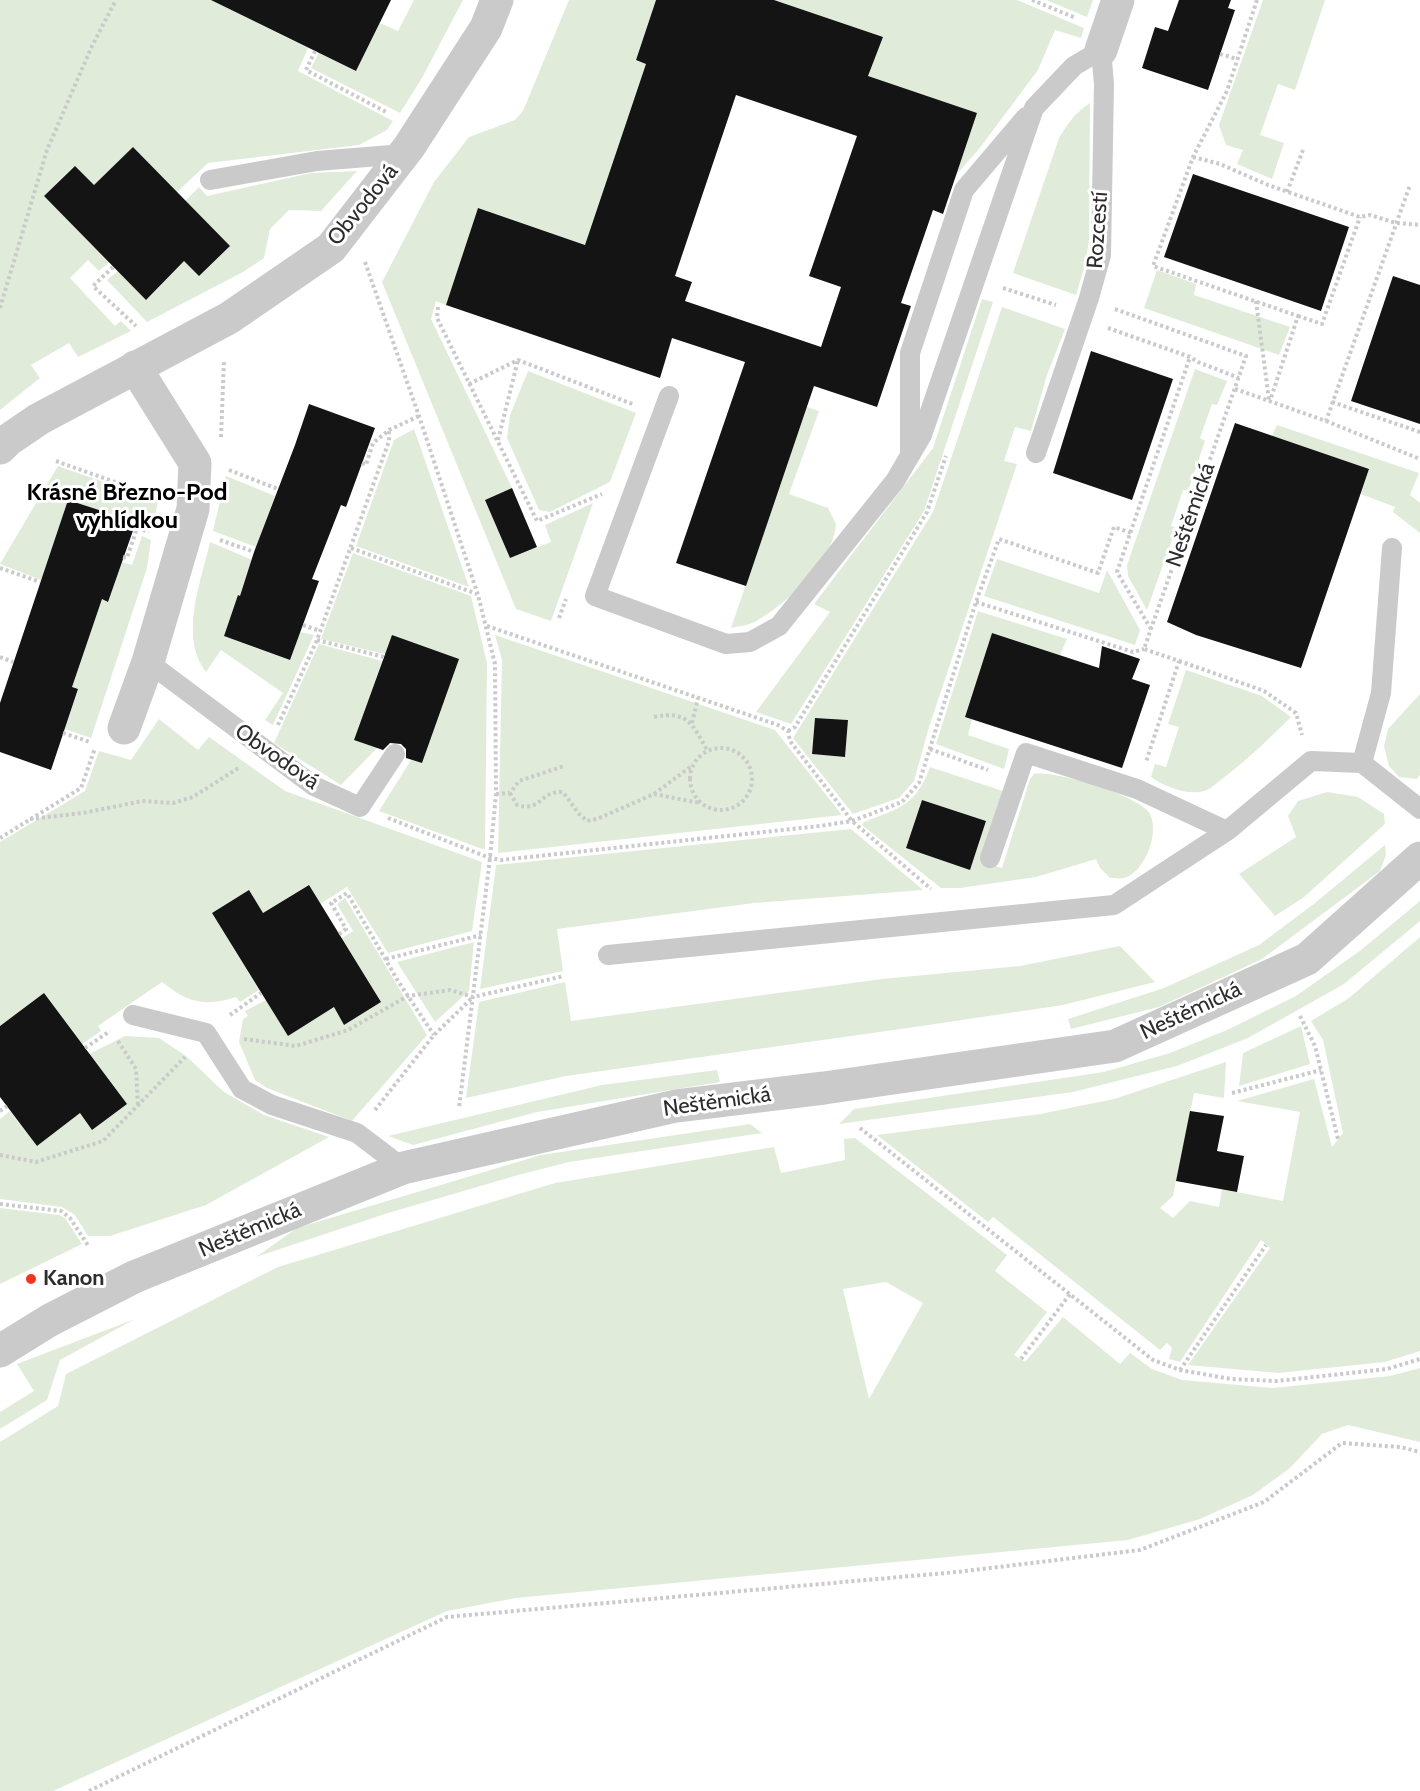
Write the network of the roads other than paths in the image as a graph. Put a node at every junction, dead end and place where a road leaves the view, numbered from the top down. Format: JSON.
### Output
{"nodes":[{"id":1,"x":497,"y":0,"type":"edge"},
{"id":2,"x":1118,"y":0,"type":"edge"},
{"id":3,"x":1101,"y":50,"type":"junction"},
{"id":4,"x":1034,"y":108,"type":"junction"},
{"id":5,"x":412,"y":142,"type":"junction"},
{"id":6,"x":210,"y":180,"type":"dead end"},
{"id":7,"x":135,"y":367,"type":"junction"},
{"id":8,"x":669,"y":396,"type":"dead end"},
{"id":9,"x":0,"y":448,"type":"edge"},
{"id":10,"x":1036,"y":453,"type":"dead end"},
{"id":11,"x":910,"y":455,"type":"junction"},
{"id":12,"x":1392,"y":548,"type":"dead end"},
{"id":13,"x":148,"y":662,"type":"junction"},
{"id":14,"x":124,"y":728,"type":"dead end"},
{"id":15,"x":395,"y":754,"type":"dead end"},
{"id":16,"x":1362,"y":763,"type":"junction"},
{"id":17,"x":1420,"y":809,"type":"edge"},
{"id":18,"x":1227,"y":831,"type":"junction"},
{"id":19,"x":990,"y":858,"type":"dead end"},
{"id":20,"x":1420,"y":858,"type":"edge"},
{"id":21,"x":608,"y":955,"type":"dead end"},
{"id":22,"x":133,"y":1016,"type":"dead end"},
{"id":23,"x":403,"y":1168,"type":"junction"},
{"id":24,"x":0,"y":1351,"type":"edge"}],
"edges":[{"from":1,"to":5,"type":"street","name":"Obvodová"},
{"from":2,"to":3,"type":"street","name":"Rozcestí"},
{"from":3,"to":4,"type":"lane"},
{"from":3,"to":10,"type":"lane","name":"Rozcestí"},
{"from":4,"to":11,"type":"lane"},
{"from":4,"to":11,"type":"lane"},
{"from":5,"to":6,"type":"lane"},
{"from":5,"to":7,"type":"street","name":"Obvodová"},
{"from":7,"to":9,"type":"street","name":"Obvodová"},
{"from":7,"to":13,"type":"street"},
{"from":8,"to":11,"type":"lane"},
{"from":12,"to":16,"type":"lane"},
{"from":13,"to":14,"type":"street"},
{"from":13,"to":15,"type":"lane","name":"Obvodová"},
{"from":16,"to":17,"type":"lane"},
{"from":16,"to":18,"type":"lane"},
{"from":18,"to":19,"type":"lane"},
{"from":18,"to":21,"type":"lane"},
{"from":20,"to":23,"type":"street","name":"Neštěmická"},
{"from":22,"to":23,"type":"lane"},
{"from":23,"to":24,"type":"street","name":"Neštěmická"}]}
